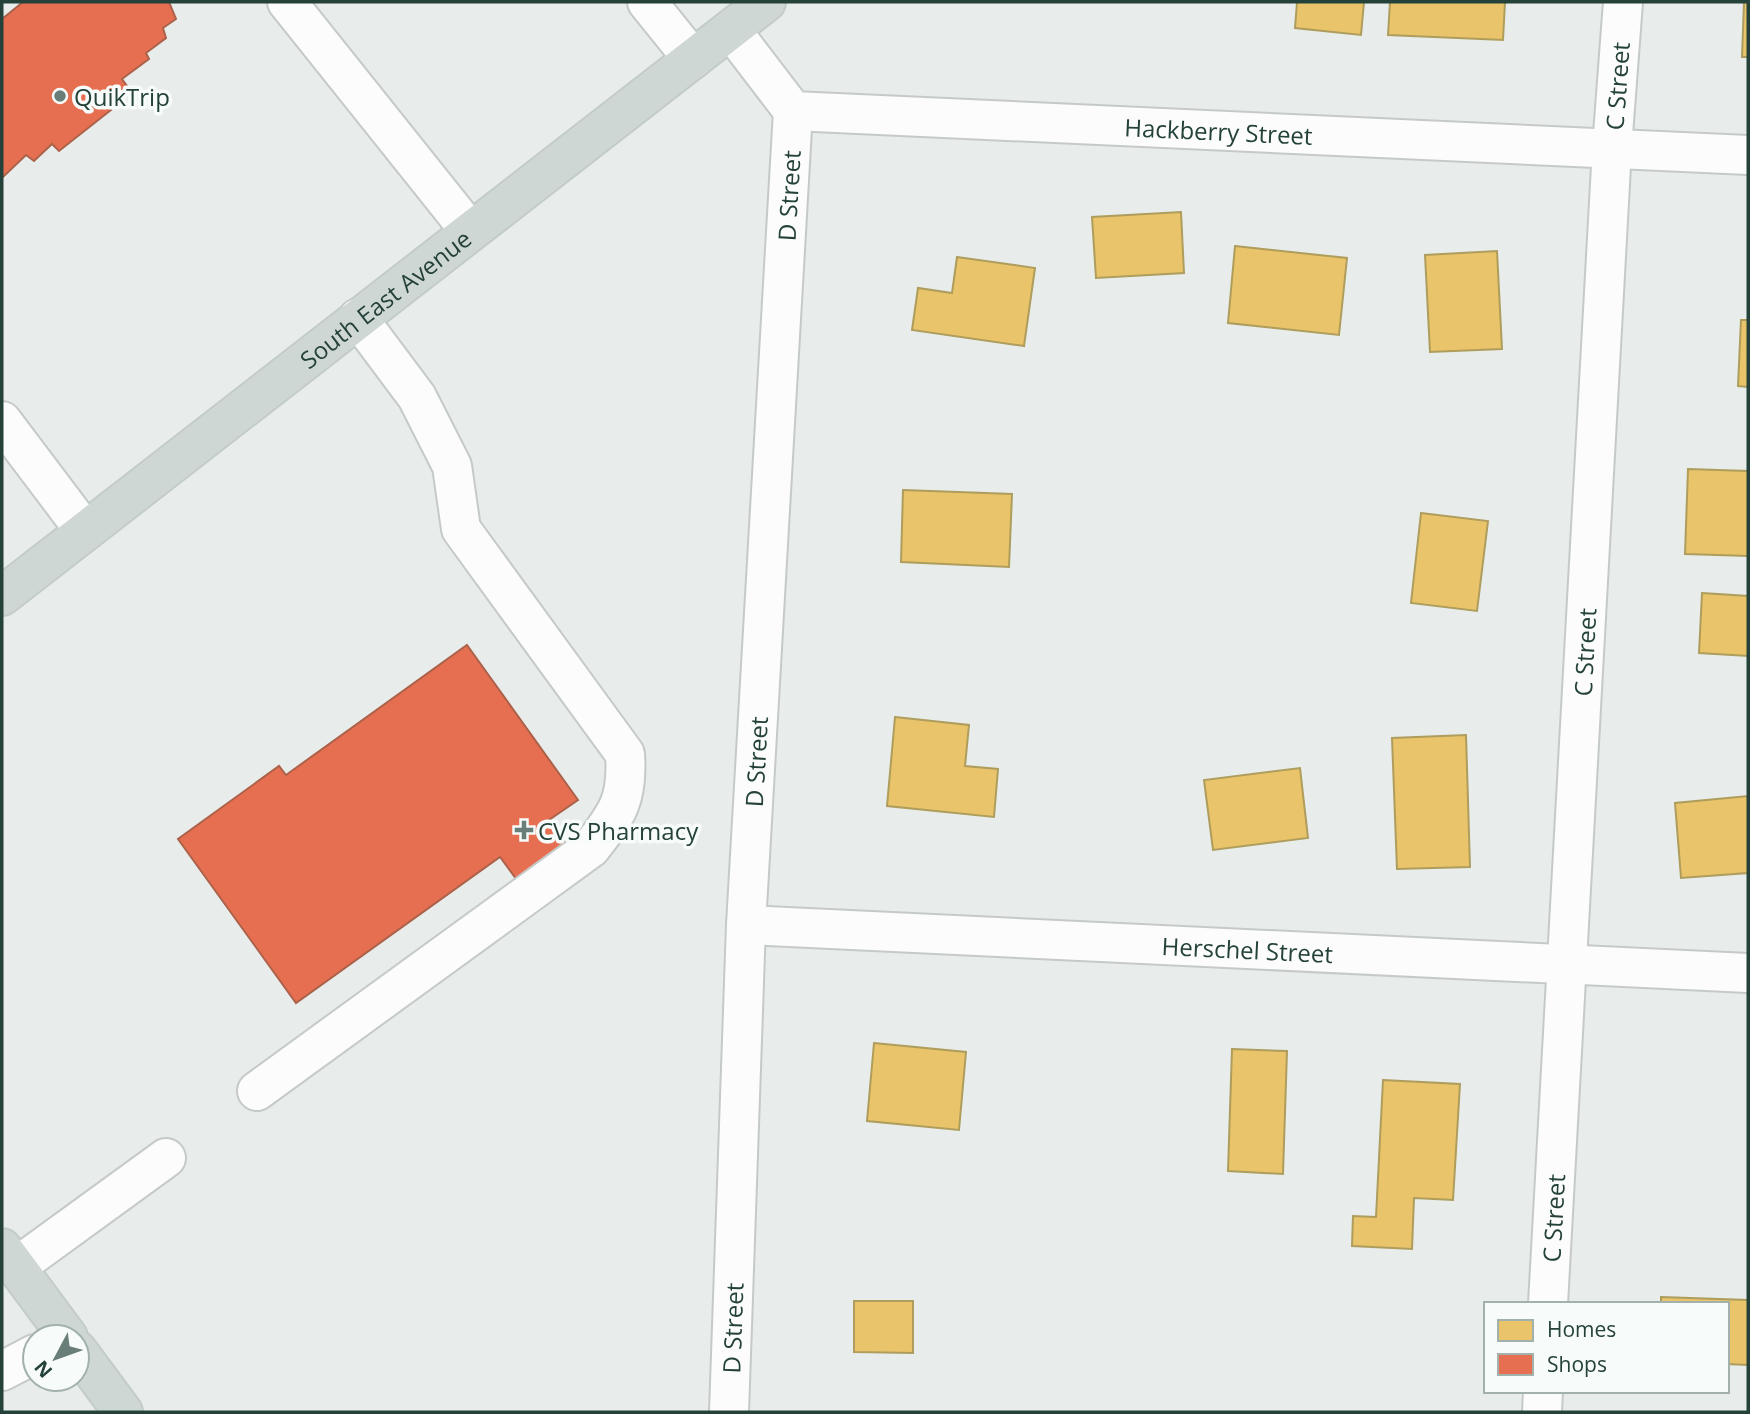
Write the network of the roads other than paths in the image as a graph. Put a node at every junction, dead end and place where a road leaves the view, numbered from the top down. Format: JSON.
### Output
{"nodes":[{"id":1,"x":287,"y":2,"type":"edge"},
{"id":2,"x":647,"y":2,"type":"edge"},
{"id":3,"x":766,"y":2,"type":"edge"},
{"id":4,"x":1623,"y":2,"type":"edge"},
{"id":5,"x":731,"y":30,"type":"junction"},
{"id":6,"x":693,"y":59,"type":"junction"},
{"id":7,"x":793,"y":111,"type":"junction"},
{"id":8,"x":1612,"y":148,"type":"junction"},
{"id":9,"x":1748,"y":155,"type":"edge"},
{"id":10,"x":470,"y":231,"type":"junction"},
{"id":11,"x":358,"y":318,"type":"junction"},
{"id":12,"x":2,"y":421,"type":"edge"},
{"id":13,"x":85,"y":531,"type":"junction"},
{"id":14,"x":2,"y":596,"type":"edge"},
{"id":15,"x":746,"y":925,"type":"junction"},
{"id":16,"x":1567,"y":964,"type":"junction"},
{"id":17,"x":1748,"y":973,"type":"edge"},
{"id":18,"x":257,"y":1091,"type":"dead end"},
{"id":19,"x":166,"y":1158,"type":"dead end"},
{"id":20,"x":9,"y":1258,"type":"edge"},
{"id":21,"x":1548,"y":1302,"type":"edge"},
{"id":22,"x":58,"y":1323,"type":"edge"},
{"id":23,"x":21,"y":1361,"type":"edge"},
{"id":24,"x":91,"y":1368,"type":"edge"},
{"id":25,"x":2,"y":1371,"type":"edge"},
{"id":26,"x":1543,"y":1393,"type":"edge"},
{"id":27,"x":124,"y":1412,"type":"edge"},
{"id":28,"x":729,"y":1412,"type":"edge"},
{"id":29,"x":1542,"y":1412,"type":"edge"}],
"edges":[{"from":1,"to":10,"type":"street"},
{"from":2,"to":6,"type":"street"},
{"from":3,"to":5,"type":"main road","name":"South East Avenue"},
{"from":4,"to":8,"type":"street","name":"C Street"},
{"from":5,"to":6,"type":"main road","name":"South East Avenue"},
{"from":5,"to":7,"type":"street"},
{"from":6,"to":10,"type":"main road","name":"South East Avenue"},
{"from":7,"to":8,"type":"street","name":"Hackberry Street"},
{"from":7,"to":15,"type":"street","name":"D Street"},
{"from":8,"to":9,"type":"street","name":"Hackberry Street"},
{"from":8,"to":16,"type":"street","name":"C Street"},
{"from":10,"to":11,"type":"main road","name":"South East Avenue"},
{"from":11,"to":13,"type":"main road","name":"South East Avenue"},
{"from":11,"to":18,"type":"street"},
{"from":12,"to":13,"type":"street"},
{"from":13,"to":14,"type":"main road","name":"South East Avenue"},
{"from":15,"to":16,"type":"street","name":"Herschel Street"},
{"from":15,"to":28,"type":"street","name":"D Street"},
{"from":16,"to":17,"type":"street","name":"Herschel Street"},
{"from":16,"to":21,"type":"street","name":"C Street"},
{"from":19,"to":20,"type":"street"},
{"from":20,"to":22,"type":"main road"},
{"from":23,"to":25,"type":"street"},
{"from":24,"to":27,"type":"main road"},
{"from":26,"to":29,"type":"street"}]}
